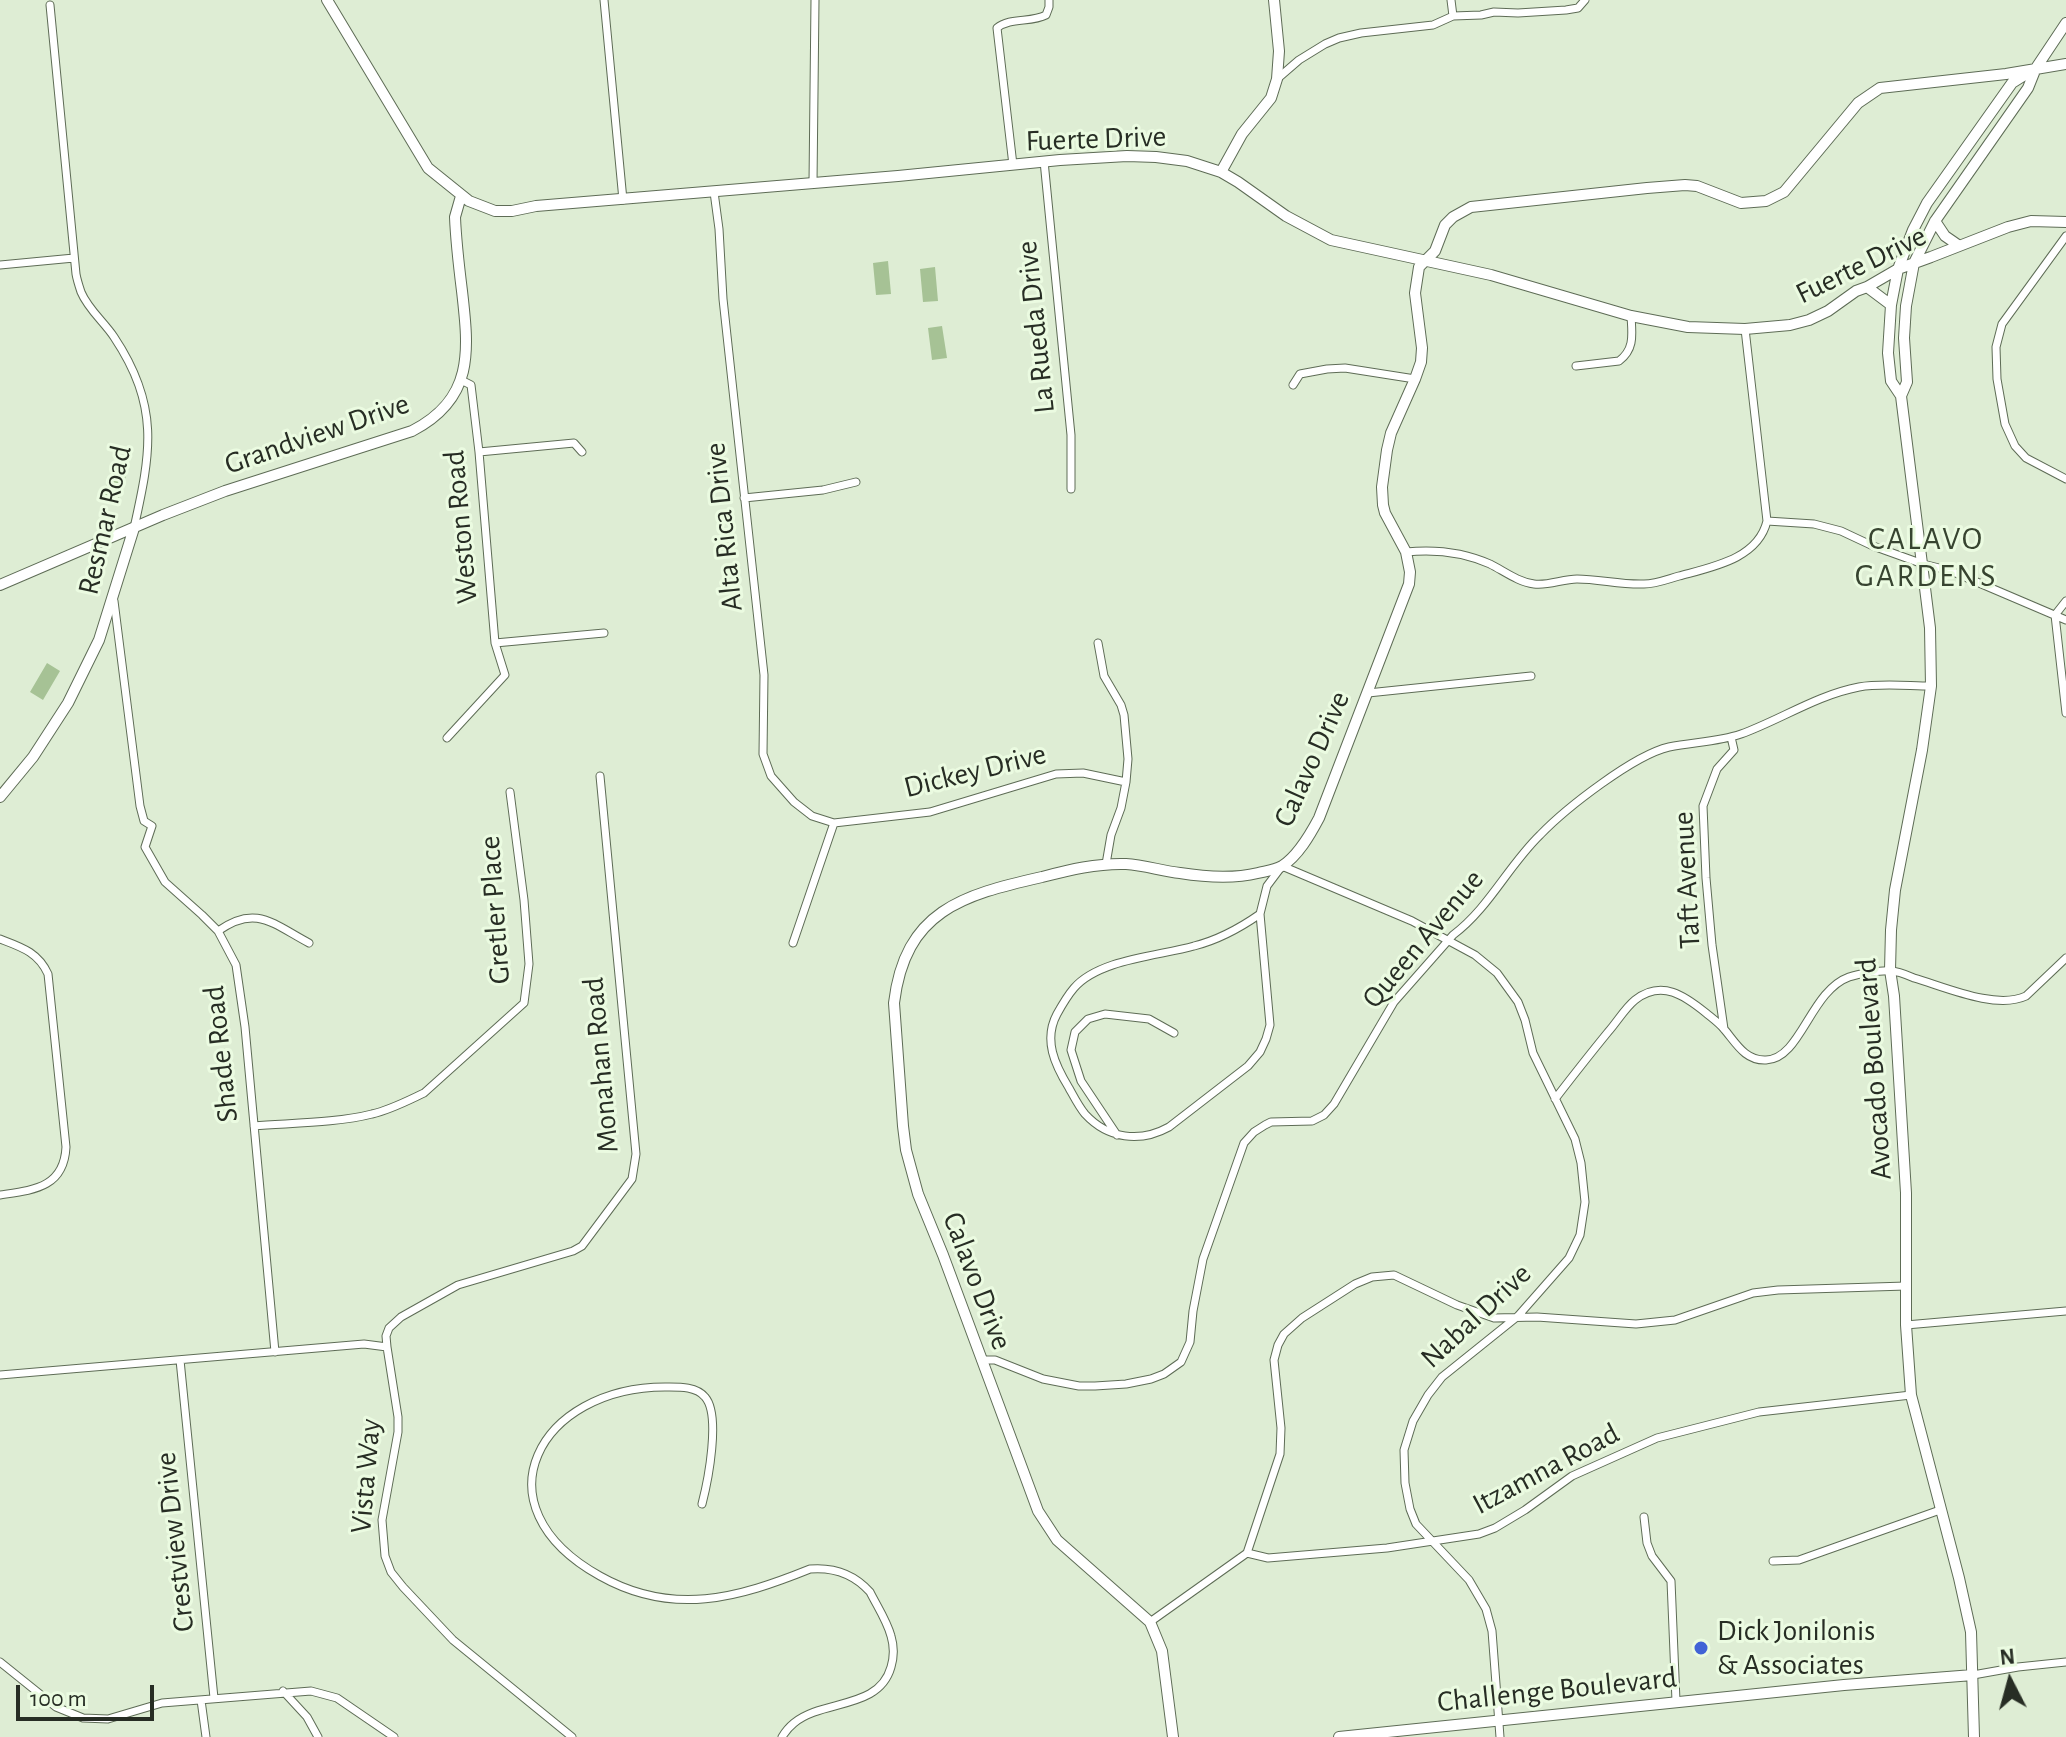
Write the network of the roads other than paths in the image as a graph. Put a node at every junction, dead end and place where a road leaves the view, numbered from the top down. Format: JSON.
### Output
{"nodes":[{"id":1,"x":327,"y":0,"type":"edge"},
{"id":2,"x":604,"y":0,"type":"edge"},
{"id":3,"x":815,"y":0,"type":"edge"},
{"id":4,"x":1049,"y":0,"type":"edge"},
{"id":5,"x":1274,"y":0,"type":"edge"},
{"id":6,"x":1451,"y":0,"type":"edge"},
{"id":7,"x":1585,"y":0,"type":"edge"},
{"id":8,"x":50,"y":5,"type":"dead end"},
{"id":9,"x":1453,"y":16,"type":"junction"},
{"id":10,"x":2066,"y":23,"type":"edge"},
{"id":11,"x":2066,"y":64,"type":"edge"},
{"id":12,"x":2036,"y":68,"type":"junction"},
{"id":13,"x":1277,"y":79,"type":"junction"},
{"id":14,"x":1044,"y":161,"type":"junction"},
{"id":15,"x":1013,"y":165,"type":"junction"},
{"id":16,"x":1221,"y":172,"type":"junction"},
{"id":17,"x":813,"y":183,"type":"junction"},
{"id":18,"x":714,"y":192,"type":"junction"},
{"id":19,"x":461,"y":196,"type":"junction"},
{"id":20,"x":623,"y":200,"type":"junction"},
{"id":21,"x":1935,"y":221,"type":"junction"},
{"id":22,"x":2066,"y":222,"type":"edge"},
{"id":23,"x":2066,"y":236,"type":"edge"},
{"id":24,"x":1958,"y":245,"type":"junction"},
{"id":25,"x":74,"y":258,"type":"junction"},
{"id":26,"x":1427,"y":260,"type":"junction"},
{"id":27,"x":1914,"y":263,"type":"junction"},
{"id":28,"x":0,"y":265,"type":"edge"},
{"id":29,"x":1898,"y":269,"type":"junction"},
{"id":30,"x":1867,"y":287,"type":"junction"},
{"id":31,"x":1891,"y":305,"type":"junction"},
{"id":32,"x":1631,"y":316,"type":"junction"},
{"id":33,"x":1745,"y":329,"type":"junction"},
{"id":34,"x":1576,"y":366,"type":"dead end"},
{"id":35,"x":1415,"y":379,"type":"junction"},
{"id":36,"x":461,"y":380,"type":"junction"},
{"id":37,"x":1293,"y":385,"type":"dead end"},
{"id":38,"x":1901,"y":396,"type":"junction"},
{"id":39,"x":479,"y":452,"type":"junction"},
{"id":40,"x":582,"y":452,"type":"dead end"},
{"id":41,"x":2066,"y":479,"type":"edge"},
{"id":42,"x":856,"y":482,"type":"dead end"},
{"id":43,"x":1071,"y":489,"type":"dead end"},
{"id":44,"x":744,"y":498,"type":"junction"},
{"id":45,"x":1767,"y":521,"type":"junction"},
{"id":46,"x":134,"y":528,"type":"junction"},
{"id":47,"x":1406,"y":552,"type":"junction"},
{"id":48,"x":1923,"y":564,"type":"junction"},
{"id":49,"x":0,"y":585,"type":"edge"},
{"id":50,"x":113,"y":597,"type":"junction"},
{"id":51,"x":2066,"y":601,"type":"edge"},
{"id":52,"x":2055,"y":615,"type":"junction"},
{"id":53,"x":2066,"y":620,"type":"edge"},
{"id":54,"x":604,"y":633,"type":"dead end"},
{"id":55,"x":495,"y":643,"type":"junction"},
{"id":56,"x":1098,"y":643,"type":"dead end"},
{"id":57,"x":1531,"y":676,"type":"dead end"},
{"id":58,"x":1931,"y":686,"type":"junction"},
{"id":59,"x":1368,"y":693,"type":"junction"},
{"id":60,"x":2066,"y":713,"type":"edge"},
{"id":61,"x":1731,"y":737,"type":"junction"},
{"id":62,"x":447,"y":738,"type":"dead end"},
{"id":63,"x":600,"y":776,"type":"dead end"},
{"id":64,"x":1126,"y":782,"type":"junction"},
{"id":65,"x":510,"y":792,"type":"dead end"},
{"id":66,"x":0,"y":797,"type":"edge"},
{"id":67,"x":834,"y":823,"type":"junction"},
{"id":68,"x":1106,"y":864,"type":"junction"},
{"id":69,"x":1282,"y":866,"type":"junction"},
{"id":70,"x":1260,"y":914,"type":"junction"},
{"id":71,"x":218,"y":931,"type":"junction"},
{"id":72,"x":0,"y":939,"type":"edge"},
{"id":73,"x":1449,"y":939,"type":"junction"},
{"id":74,"x":309,"y":943,"type":"dead end"},
{"id":75,"x":793,"y":943,"type":"dead end"},
{"id":76,"x":2066,"y":958,"type":"edge"},
{"id":77,"x":1890,"y":970,"type":"junction"},
{"id":78,"x":1724,"y":1029,"type":"junction"},
{"id":79,"x":1174,"y":1033,"type":"dead end"},
{"id":80,"x":1555,"y":1099,"type":"junction"},
{"id":81,"x":254,"y":1126,"type":"junction"},
{"id":82,"x":1117,"y":1135,"type":"junction"},
{"id":83,"x":0,"y":1195,"type":"edge"},
{"id":84,"x":1906,"y":1286,"type":"junction"},
{"id":85,"x":2066,"y":1311,"type":"edge"},
{"id":86,"x":1518,"y":1316,"type":"junction"},
{"id":87,"x":1906,"y":1325,"type":"junction"},
{"id":88,"x":387,"y":1347,"type":"junction"},
{"id":89,"x":275,"y":1352,"type":"junction"},
{"id":90,"x":180,"y":1360,"type":"junction"},
{"id":91,"x":981,"y":1360,"type":"junction"},
{"id":92,"x":0,"y":1375,"type":"edge"},
{"id":93,"x":1911,"y":1395,"type":"junction"},
{"id":94,"x":702,"y":1504,"type":"dead end"},
{"id":95,"x":1940,"y":1510,"type":"junction"},
{"id":96,"x":1644,"y":1517,"type":"dead end"},
{"id":97,"x":1431,"y":1541,"type":"junction"},
{"id":98,"x":1247,"y":1553,"type":"junction"},
{"id":99,"x":1773,"y":1561,"type":"dead end"},
{"id":100,"x":1150,"y":1622,"type":"junction"},
{"id":101,"x":0,"y":1662,"type":"edge"},
{"id":102,"x":2066,"y":1662,"type":"edge"},
{"id":103,"x":1973,"y":1675,"type":"junction"},
{"id":104,"x":283,"y":1691,"type":"junction"},
{"id":105,"x":214,"y":1698,"type":"junction"},
{"id":106,"x":201,"y":1700,"type":"junction"},
{"id":107,"x":1676,"y":1701,"type":"junction"},
{"id":108,"x":1498,"y":1720,"type":"junction"},
{"id":109,"x":206,"y":1737,"type":"edge"},
{"id":110,"x":318,"y":1737,"type":"edge"},
{"id":111,"x":394,"y":1737,"type":"edge"},
{"id":112,"x":572,"y":1737,"type":"edge"},
{"id":113,"x":782,"y":1737,"type":"edge"},
{"id":114,"x":1173,"y":1737,"type":"edge"},
{"id":115,"x":1339,"y":1737,"type":"edge"},
{"id":116,"x":1500,"y":1737,"type":"edge"},
{"id":117,"x":1974,"y":1737,"type":"edge"}],
"edges":[{"from":1,"to":19,"type":"street","name":"Fuerte Drive"},
{"from":2,"to":20,"type":"street"},
{"from":3,"to":17,"type":"street"},
{"from":4,"to":15,"type":"street"},
{"from":5,"to":13,"type":"street"},
{"from":6,"to":9,"type":"street"},
{"from":7,"to":9,"type":"street"},
{"from":8,"to":25,"type":"street","name":"Resmar Road"},
{"from":9,"to":13,"type":"street"},
{"from":10,"to":12,"type":"street","name":"Avocado Boulevard"},
{"from":11,"to":12,"type":"street","name":"Calavo Drive"},
{"from":12,"to":21,"type":"street","name":"Avocado Boulevard"},
{"from":12,"to":26,"type":"street","name":"Calavo Drive"},
{"from":12,"to":29,"type":"street","name":"Avocado Boulevard"},
{"from":13,"to":16,"type":"street"},
{"from":14,"to":15,"type":"street","name":"Fuerte Drive"},
{"from":14,"to":16,"type":"street","name":"Fuerte Drive"},
{"from":14,"to":43,"type":"street","name":"La Rueda Drive"},
{"from":15,"to":17,"type":"street","name":"Fuerte Drive"},
{"from":16,"to":26,"type":"street","name":"Fuerte Drive"},
{"from":17,"to":18,"type":"street","name":"Fuerte Drive"},
{"from":18,"to":20,"type":"street","name":"Fuerte Drive"},
{"from":18,"to":44,"type":"street","name":"Alta Rica Drive"},
{"from":19,"to":20,"type":"street","name":"Fuerte Drive"},
{"from":19,"to":36,"type":"street","name":"Grandview Drive"},
{"from":21,"to":24,"type":"street"},
{"from":21,"to":27,"type":"street","name":"Avocado Boulevard"},
{"from":22,"to":24,"type":"street","name":"Fuerte Drive"},
{"from":23,"to":41,"type":"street"},
{"from":24,"to":27,"type":"street","name":"Fuerte Drive"},
{"from":25,"to":28,"type":"street"},
{"from":25,"to":46,"type":"street","name":"Resmar Road"},
{"from":26,"to":32,"type":"street","name":"Fuerte Drive"},
{"from":26,"to":35,"type":"street","name":"Calavo Drive"},
{"from":27,"to":29,"type":"street","name":"Fuerte Drive"},
{"from":27,"to":38,"type":"street","name":"Avocado Boulevard"},
{"from":29,"to":30,"type":"street","name":"Fuerte Drive"},
{"from":29,"to":31,"type":"street","name":"Avocado Boulevard"},
{"from":30,"to":31,"type":"street"},
{"from":30,"to":33,"type":"street","name":"Fuerte Drive"},
{"from":31,"to":38,"type":"street","name":"Avocado Boulevard"},
{"from":32,"to":33,"type":"street","name":"Fuerte Drive"},
{"from":32,"to":34,"type":"street"},
{"from":33,"to":45,"type":"street"},
{"from":35,"to":37,"type":"street"},
{"from":35,"to":47,"type":"street","name":"Calavo Drive"},
{"from":36,"to":39,"type":"street","name":"Weston Road"},
{"from":36,"to":46,"type":"street","name":"Grandview Drive"},
{"from":38,"to":48,"type":"street","name":"Avocado Boulevard"},
{"from":39,"to":40,"type":"street"},
{"from":39,"to":55,"type":"street","name":"Weston Road"},
{"from":42,"to":44,"type":"street"},
{"from":44,"to":67,"type":"street","name":"Alta Rica Drive"},
{"from":45,"to":47,"type":"street"},
{"from":45,"to":48,"type":"street"},
{"from":46,"to":49,"type":"street","name":"Grandview Drive"},
{"from":46,"to":50,"type":"street","name":"Resmar Road"},
{"from":47,"to":59,"type":"street","name":"Calavo Drive"},
{"from":48,"to":52,"type":"street"},
{"from":48,"to":58,"type":"street","name":"Avocado Boulevard"},
{"from":50,"to":66,"type":"street","name":"Resmar Road"},
{"from":50,"to":71,"type":"street","name":"Shade Road"},
{"from":51,"to":52,"type":"street"},
{"from":52,"to":53,"type":"street"},
{"from":52,"to":60,"type":"street"},
{"from":54,"to":55,"type":"street"},
{"from":55,"to":62,"type":"street","name":"Weston Road"},
{"from":56,"to":64,"type":"street"},
{"from":57,"to":59,"type":"street"},
{"from":58,"to":61,"type":"street","name":"Queen Avenue"},
{"from":58,"to":77,"type":"street","name":"Avocado Boulevard"},
{"from":59,"to":69,"type":"street","name":"Calavo Drive"},
{"from":61,"to":73,"type":"street","name":"Queen Avenue"},
{"from":61,"to":78,"type":"street","name":"Taft Avenue"},
{"from":63,"to":88,"type":"street","name":"Monahan Road"},
{"from":64,"to":67,"type":"street","name":"Dickey Drive"},
{"from":64,"to":68,"type":"street"},
{"from":65,"to":81,"type":"street","name":"Gretler Place"},
{"from":67,"to":75,"type":"street"},
{"from":68,"to":69,"type":"street","name":"Calavo Drive"},
{"from":68,"to":91,"type":"street","name":"Calavo Drive"},
{"from":69,"to":70,"type":"street"},
{"from":69,"to":73,"type":"street","name":"Nabal Drive"},
{"from":70,"to":82,"type":"street"},
{"from":70,"to":82,"type":"street"},
{"from":71,"to":74,"type":"street"},
{"from":71,"to":81,"type":"street","name":"Shade Road"},
{"from":72,"to":83,"type":"street"},
{"from":73,"to":80,"type":"street","name":"Nabal Drive"},
{"from":73,"to":91,"type":"street","name":"Queen Avenue"},
{"from":76,"to":77,"type":"street"},
{"from":77,"to":78,"type":"street"},
{"from":77,"to":84,"type":"street","name":"Avocado Boulevard"},
{"from":78,"to":80,"type":"street"},
{"from":79,"to":82,"type":"street"},
{"from":80,"to":86,"type":"street","name":"Nabal Drive"},
{"from":81,"to":89,"type":"street","name":"Shade Road"},
{"from":84,"to":86,"type":"street"},
{"from":84,"to":87,"type":"street","name":"Avocado Boulevard"},
{"from":85,"to":87,"type":"street"},
{"from":86,"to":97,"type":"street","name":"Nabal Drive"},
{"from":86,"to":98,"type":"street"},
{"from":87,"to":93,"type":"street","name":"Avocado Boulevard"},
{"from":88,"to":89,"type":"street"},
{"from":88,"to":112,"type":"street","name":"Vista Way"},
{"from":89,"to":90,"type":"street"},
{"from":90,"to":92,"type":"street"},
{"from":90,"to":105,"type":"street","name":"Crestview Drive"},
{"from":91,"to":100,"type":"street","name":"Calavo Drive"},
{"from":93,"to":95,"type":"street","name":"Avocado Boulevard"},
{"from":93,"to":97,"type":"street","name":"Itzamna Road"},
{"from":94,"to":113,"type":"street"},
{"from":95,"to":99,"type":"street"},
{"from":95,"to":103,"type":"street","name":"Avocado Boulevard"},
{"from":96,"to":107,"type":"street"},
{"from":97,"to":98,"type":"street","name":"Itzamna Road"},
{"from":97,"to":108,"type":"street","name":"Nabal Drive"},
{"from":98,"to":100,"type":"street"},
{"from":100,"to":114,"type":"street","name":"Calavo Drive"},
{"from":101,"to":106,"type":"street"},
{"from":102,"to":103,"type":"street","name":"Challenge Boulevard"},
{"from":103,"to":107,"type":"street","name":"Challenge Boulevard"},
{"from":103,"to":117,"type":"street","name":"Avocado Boulevard"},
{"from":104,"to":105,"type":"street"},
{"from":104,"to":110,"type":"street"},
{"from":104,"to":111,"type":"street"},
{"from":105,"to":106,"type":"street"},
{"from":106,"to":109,"type":"street"},
{"from":107,"to":108,"type":"street","name":"Challenge Boulevard"},
{"from":108,"to":115,"type":"street","name":"Challenge Boulevard"},
{"from":108,"to":116,"type":"street","name":"Nabal Drive"}]}
